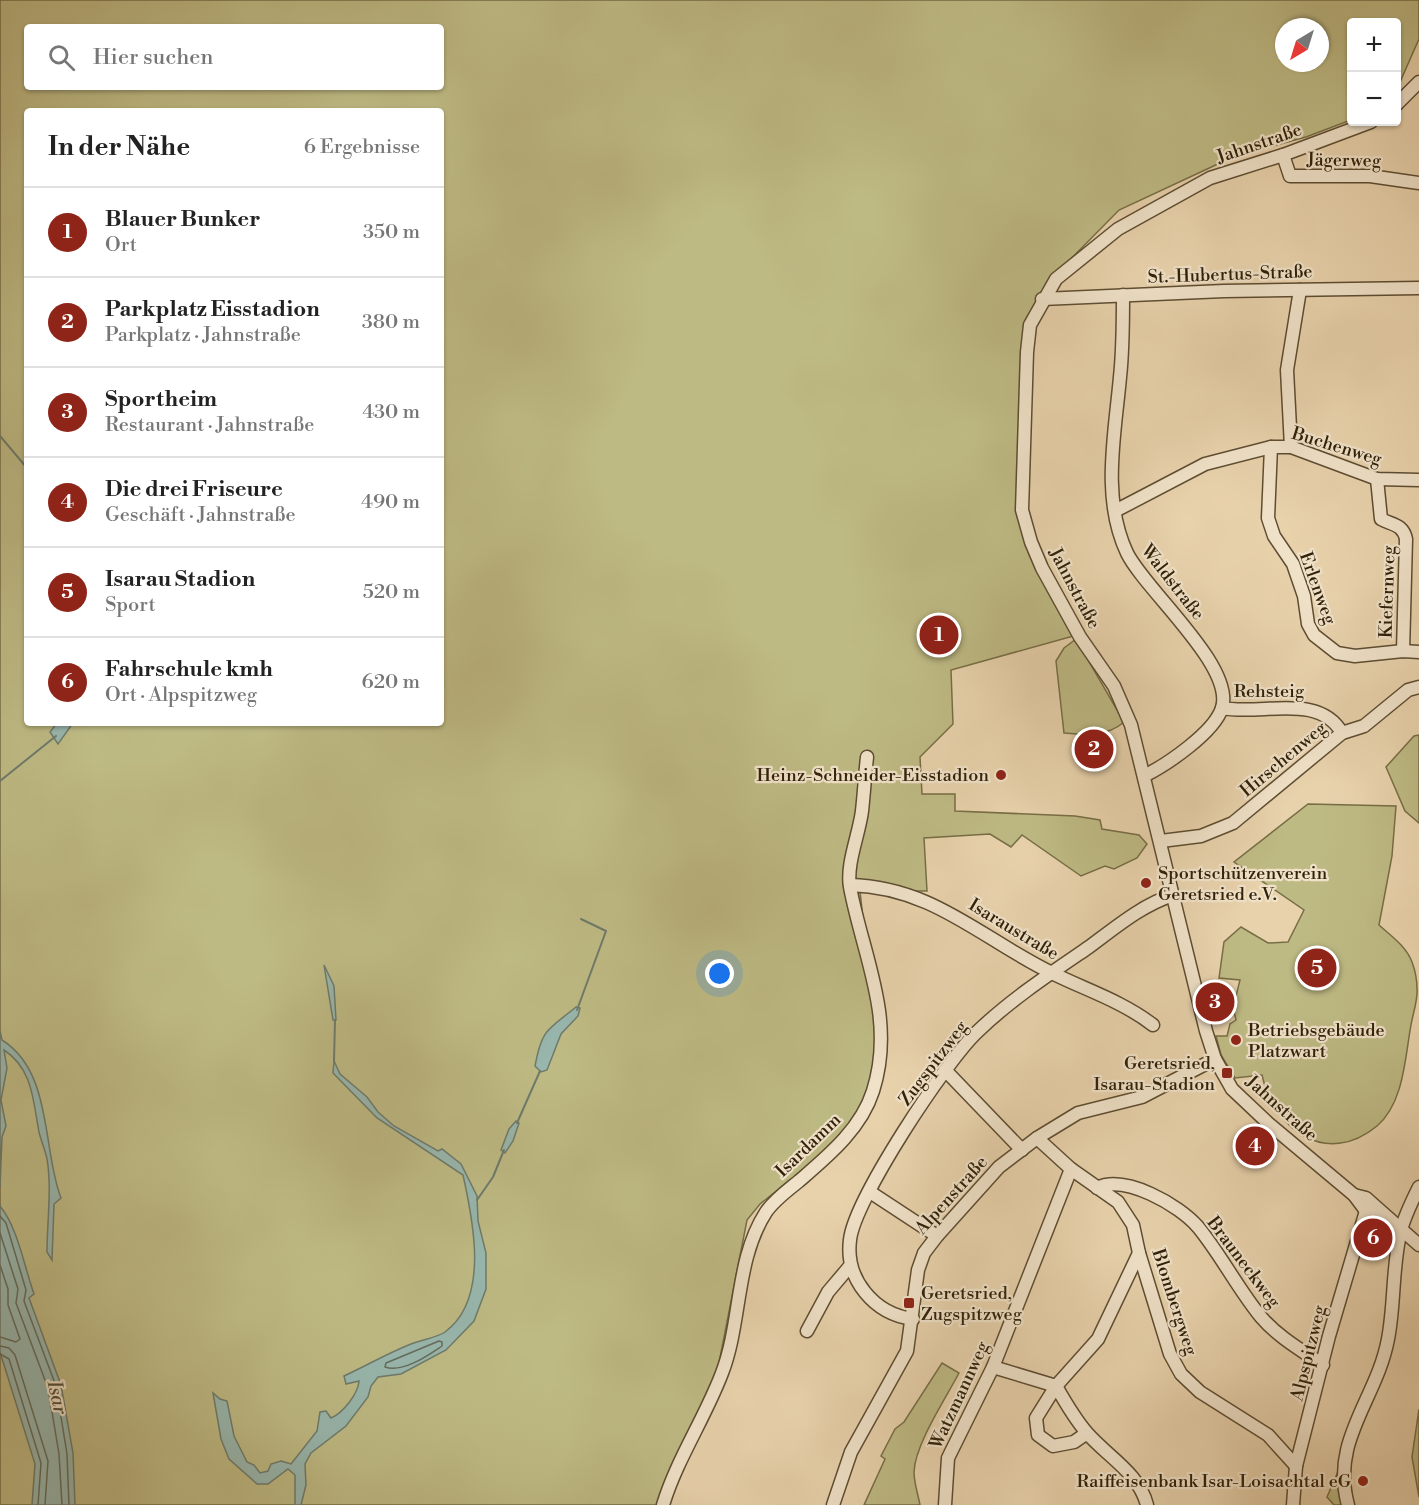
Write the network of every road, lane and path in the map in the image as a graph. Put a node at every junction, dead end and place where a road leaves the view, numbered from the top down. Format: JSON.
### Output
{"nodes":[{"id":1,"x":1419,"y":82,"type":"edge"},
{"id":2,"x":1401,"y":100,"type":"edge"},
{"id":3,"x":1360,"y":126,"type":"edge"},
{"id":4,"x":1283,"y":155,"type":"junction"},
{"id":5,"x":1419,"y":183,"type":"edge"},
{"id":6,"x":1419,"y":288,"type":"edge"},
{"id":7,"x":1300,"y":290,"type":"junction"},
{"id":8,"x":1123,"y":295,"type":"junction"},
{"id":9,"x":1042,"y":299,"type":"junction"},
{"id":10,"x":1271,"y":447,"type":"junction"},
{"id":11,"x":1291,"y":447,"type":"junction"},
{"id":12,"x":1377,"y":479,"type":"junction"},
{"id":13,"x":1419,"y":480,"type":"edge"},
{"id":14,"x":1115,"y":511,"type":"junction"},
{"id":15,"x":1403,"y":651,"type":"junction"},
{"id":16,"x":1419,"y":652,"type":"edge"},
{"id":17,"x":1419,"y":687,"type":"edge"},
{"id":18,"x":1222,"y":708,"type":"junction"},
{"id":19,"x":1342,"y":733,"type":"junction"},
{"id":20,"x":867,"y":757,"type":"dead end"},
{"id":21,"x":1144,"y":777,"type":"junction"},
{"id":22,"x":1161,"y":841,"type":"junction"},
{"id":23,"x":850,"y":885,"type":"junction"},
{"id":24,"x":1173,"y":895,"type":"junction"},
{"id":25,"x":1051,"y":973,"type":"junction"},
{"id":26,"x":1153,"y":1025,"type":"dead end"},
{"id":27,"x":1215,"y":1059,"type":"junction"},
{"id":28,"x":946,"y":1071,"type":"junction"},
{"id":29,"x":1037,"y":1138,"type":"junction"},
{"id":30,"x":1022,"y":1150,"type":"junction"},
{"id":31,"x":1071,"y":1169,"type":"junction"},
{"id":32,"x":1419,"y":1187,"type":"edge"},
{"id":33,"x":1097,"y":1188,"type":"junction"},
{"id":34,"x":870,"y":1192,"type":"junction"},
{"id":35,"x":1354,"y":1195,"type":"junction"},
{"id":36,"x":1366,"y":1210,"type":"junction"},
{"id":37,"x":1401,"y":1230,"type":"junction"},
{"id":38,"x":937,"y":1236,"type":"junction"},
{"id":39,"x":1419,"y":1245,"type":"edge"},
{"id":40,"x":1139,"y":1253,"type":"junction"},
{"id":41,"x":850,"y":1266,"type":"junction"},
{"id":42,"x":913,"y":1319,"type":"junction"},
{"id":43,"x":807,"y":1331,"type":"dead end"},
{"id":44,"x":1323,"y":1365,"type":"junction"},
{"id":45,"x":993,"y":1367,"type":"junction"},
{"id":46,"x":1056,"y":1386,"type":"junction"},
{"id":47,"x":1088,"y":1433,"type":"junction"},
{"id":48,"x":1296,"y":1466,"type":"junction"},
{"id":49,"x":663,"y":1505,"type":"edge"},
{"id":50,"x":834,"y":1505,"type":"edge"},
{"id":51,"x":945,"y":1505,"type":"edge"},
{"id":52,"x":1148,"y":1505,"type":"edge"},
{"id":53,"x":1293,"y":1505,"type":"edge"},
{"id":54,"x":1348,"y":1505,"type":"edge"}],
"edges":[{"from":1,"to":2,"type":"street"},
{"from":3,"to":4,"type":"street","name":"Jahnstraße"},
{"from":4,"to":5,"type":"street","name":"Jägerweg"},
{"from":4,"to":9,"type":"street","name":"Jahnstraße"},
{"from":6,"to":7,"type":"street","name":"St.-Hubertus-Straße"},
{"from":7,"to":8,"type":"street","name":"St.-Hubertus-Straße"},
{"from":7,"to":11,"type":"street"},
{"from":8,"to":9,"type":"street","name":"St.-Hubertus-Straße"},
{"from":8,"to":14,"type":"street","name":"Waldstraße"},
{"from":9,"to":21,"type":"street","name":"Jahnstraße"},
{"from":10,"to":11,"type":"street","name":"Buchenweg"},
{"from":10,"to":14,"type":"street","name":"Buchenweg"},
{"from":10,"to":15,"type":"street","name":"Erlenweg"},
{"from":11,"to":12,"type":"street","name":"Buchenweg"},
{"from":12,"to":13,"type":"street","name":"Buchenweg"},
{"from":12,"to":15,"type":"street","name":"Kiefernweg"},
{"from":14,"to":18,"type":"street","name":"Waldstraße"},
{"from":15,"to":16,"type":"street","name":"Erlenweg"},
{"from":17,"to":19,"type":"street","name":"Hirschenweg"},
{"from":18,"to":19,"type":"street","name":"Rehsteig"},
{"from":18,"to":21,"type":"street"},
{"from":19,"to":22,"type":"street","name":"Hirschenweg"},
{"from":20,"to":23,"type":"street","name":"Isardamm"},
{"from":21,"to":22,"type":"street","name":"Jahnstraße"},
{"from":22,"to":24,"type":"street","name":"Jahnstraße"},
{"from":23,"to":25,"type":"street","name":"Isaraustraße"},
{"from":23,"to":49,"type":"street","name":"Isardamm"},
{"from":24,"to":25,"type":"street","name":"Zugspitzweg"},
{"from":24,"to":27,"type":"street","name":"Jahnstraße"},
{"from":25,"to":26,"type":"street","name":"Isaraustraße"},
{"from":25,"to":28,"type":"street","name":"Zugspitzweg"},
{"from":27,"to":29,"type":"street","name":"Alpenstraße"},
{"from":27,"to":35,"type":"street","name":"Jahnstraße"},
{"from":28,"to":30,"type":"street"},
{"from":28,"to":34,"type":"street","name":"Zugspitzweg"},
{"from":29,"to":30,"type":"street","name":"Alpenstraße"},
{"from":29,"to":31,"type":"street","name":"Blombergweg"},
{"from":30,"to":38,"type":"street","name":"Alpenstraße"},
{"from":31,"to":33,"type":"street","name":"Blombergweg"},
{"from":31,"to":45,"type":"street","name":"Watzmannweg"},
{"from":32,"to":37,"type":"street"},
{"from":33,"to":40,"type":"street","name":"Blombergweg"},
{"from":33,"to":44,"type":"street","name":"Brauneckweg"},
{"from":34,"to":38,"type":"street"},
{"from":34,"to":41,"type":"street","name":"Zugspitzweg"},
{"from":35,"to":36,"type":"street","name":"Jahnstraße"},
{"from":35,"to":37,"type":"street","name":"Jahnstraße"},
{"from":36,"to":37,"type":"street","name":"Jahnstraße"},
{"from":36,"to":44,"type":"street","name":"Alpspitzweg"},
{"from":37,"to":39,"type":"street","name":"Jahnstraße"},
{"from":37,"to":54,"type":"street"},
{"from":38,"to":42,"type":"street","name":"Alpenstraße"},
{"from":40,"to":46,"type":"street"},
{"from":40,"to":48,"type":"street","name":"Blombergweg"},
{"from":41,"to":42,"type":"street"},
{"from":41,"to":43,"type":"street"},
{"from":42,"to":50,"type":"street","name":"Alpenstraße"},
{"from":44,"to":48,"type":"street","name":"Alpspitzweg"},
{"from":45,"to":46,"type":"street"},
{"from":45,"to":51,"type":"street","name":"Watzmannweg"},
{"from":46,"to":47,"type":"street"},
{"from":46,"to":47,"type":"street"},
{"from":47,"to":52,"type":"street"},
{"from":48,"to":53,"type":"street","name":"Alpspitzweg"}]}
